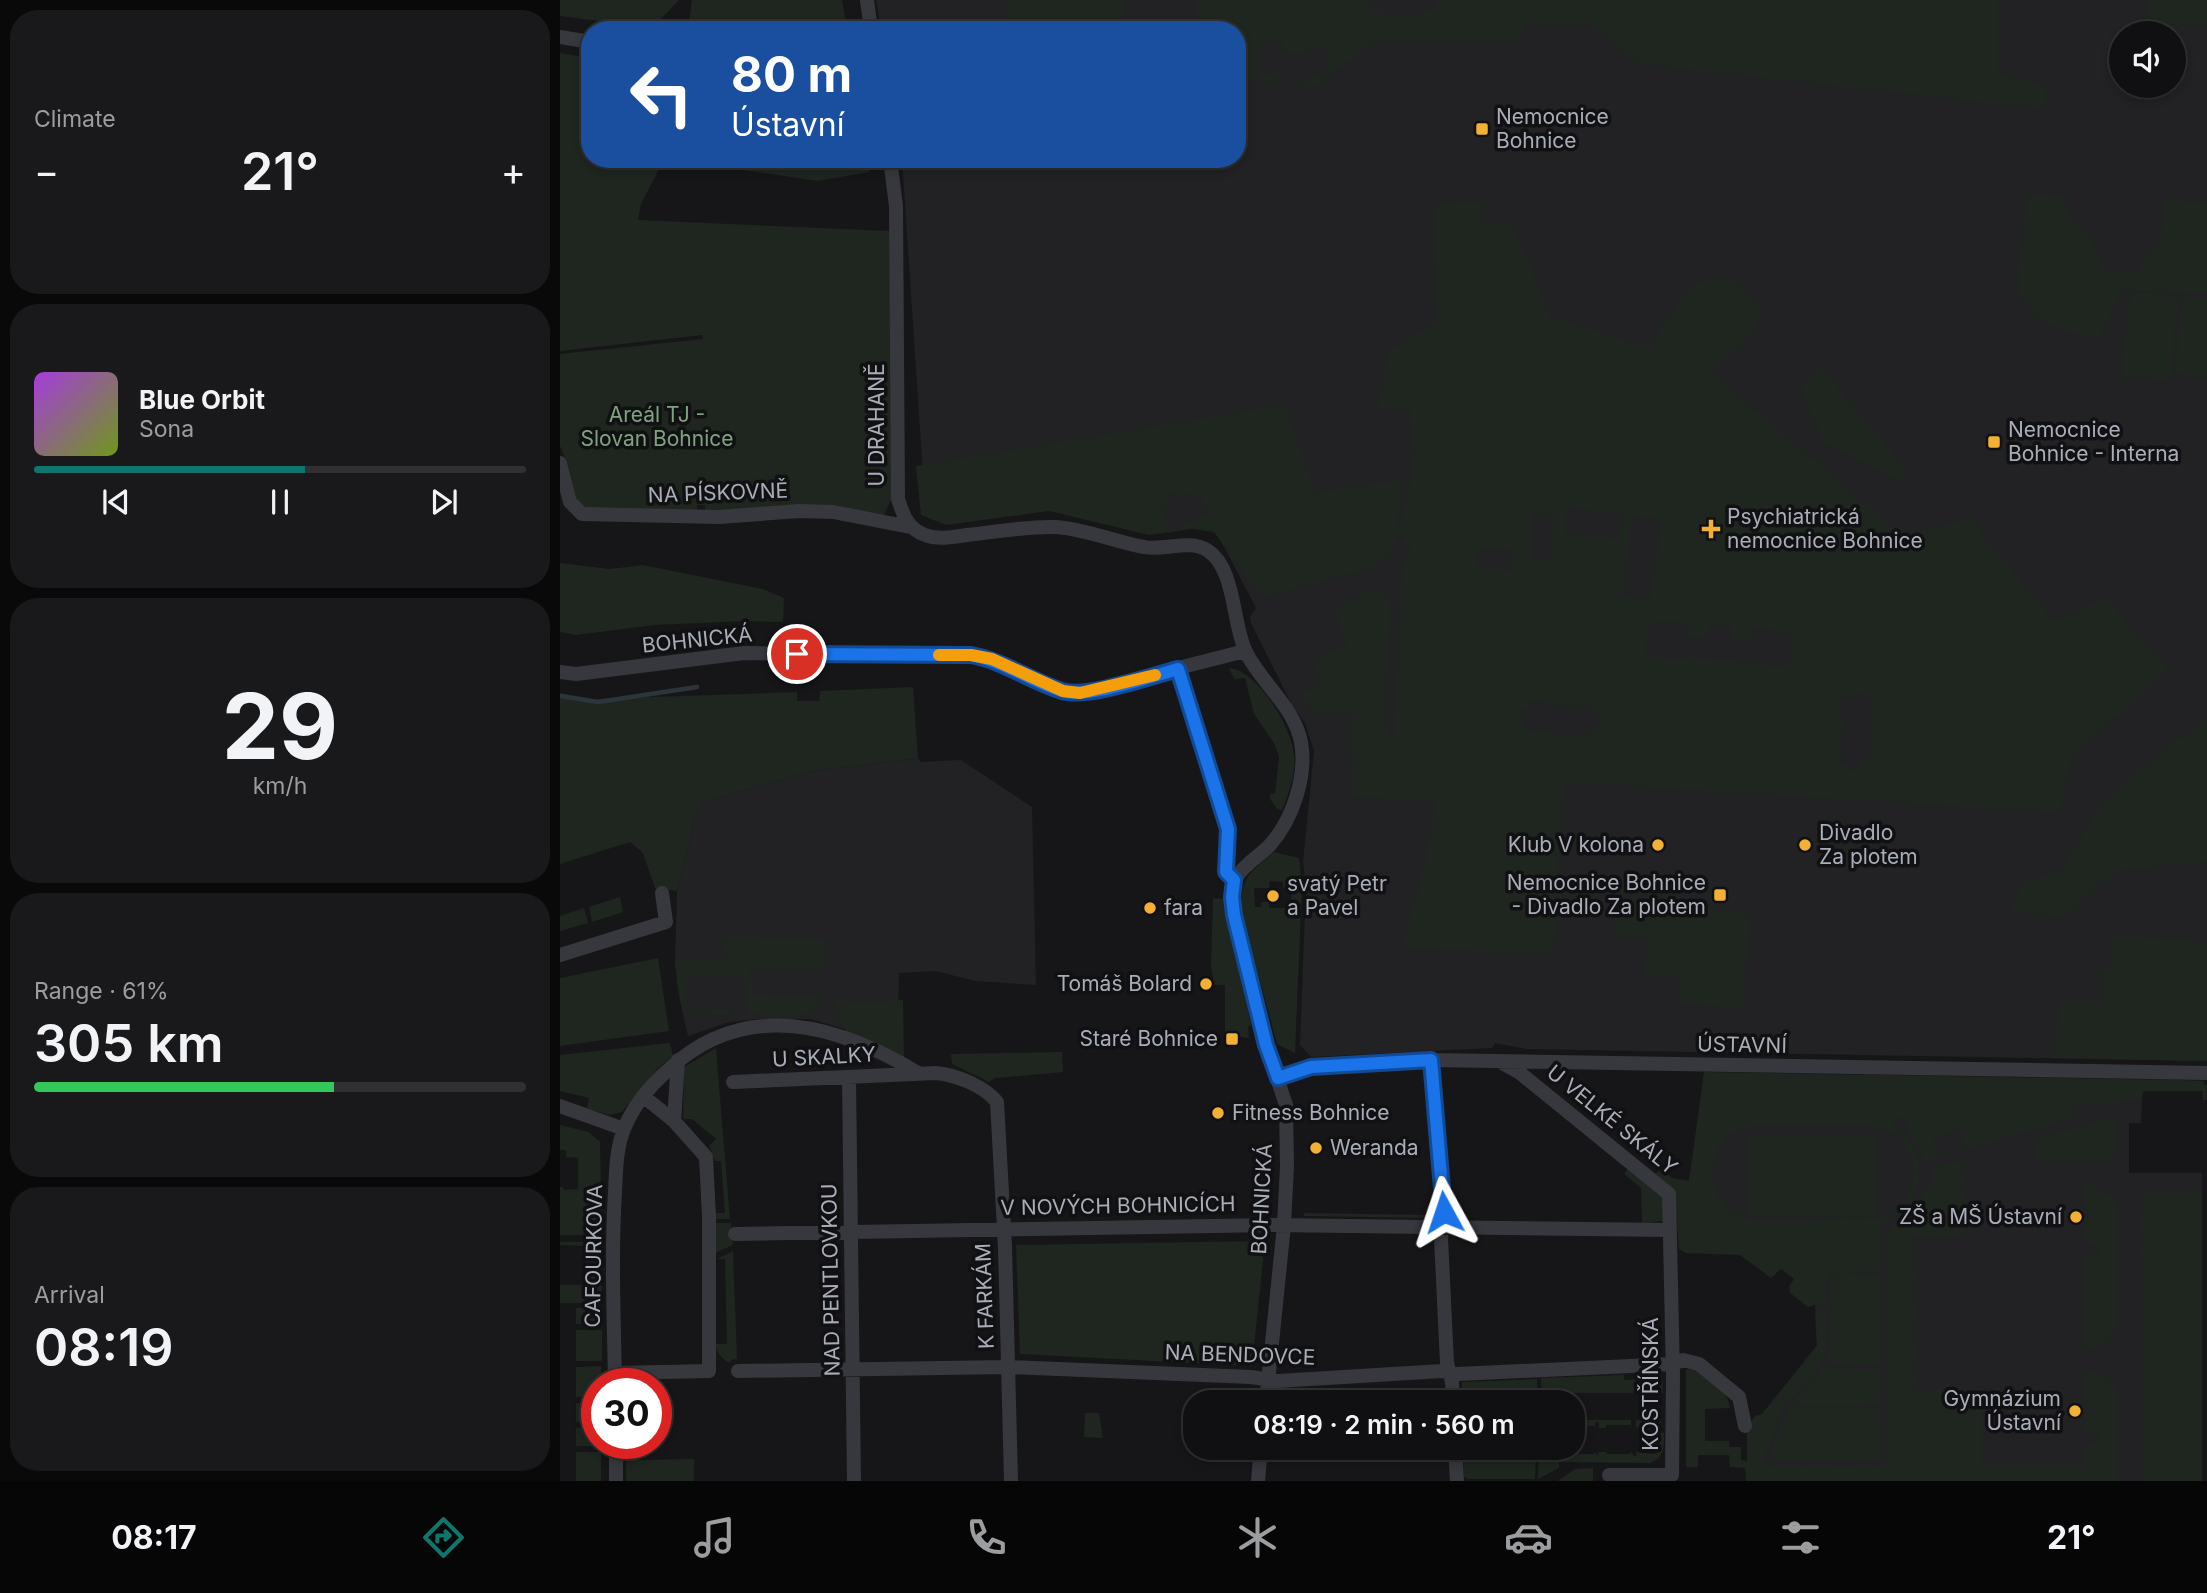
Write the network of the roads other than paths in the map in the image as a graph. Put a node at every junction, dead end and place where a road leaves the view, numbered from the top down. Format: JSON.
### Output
{"nodes":[{"id":1,"x":867,"y":0,"type":"edge"},
{"id":2,"x":870,"y":21,"type":"edge"},
{"id":3,"x":560,"y":37,"type":"edge"},
{"id":4,"x":581,"y":40,"type":"edge"},
{"id":5,"x":891,"y":168,"type":"edge"},
{"id":6,"x":560,"y":463,"type":"edge"},
{"id":7,"x":911,"y":527,"type":"junction"},
{"id":8,"x":1245,"y":651,"type":"junction"},
{"id":9,"x":1178,"y":669,"type":"junction"},
{"id":10,"x":560,"y":672,"type":"edge"},
{"id":11,"x":1234,"y":880,"type":"junction"},
{"id":12,"x":662,"y":892,"type":"dead end"},
{"id":13,"x":560,"y":955,"type":"edge"},
{"id":14,"x":678,"y":1060,"type":"junction"},
{"id":15,"x":1431,"y":1060,"type":"junction"},
{"id":16,"x":1498,"y":1060,"type":"junction"},
{"id":17,"x":918,"y":1073,"type":"junction"},
{"id":18,"x":2207,"y":1073,"type":"edge"},
{"id":19,"x":849,"y":1077,"type":"junction"},
{"id":20,"x":1278,"y":1078,"type":"junction"},
{"id":21,"x":733,"y":1083,"type":"dead end"},
{"id":22,"x":643,"y":1096,"type":"junction"},
{"id":23,"x":560,"y":1106,"type":"edge"},
{"id":24,"x":999,"y":1109,"type":"joint"},
{"id":25,"x":674,"y":1121,"type":"junction"},
{"id":26,"x":624,"y":1129,"type":"junction"},
{"id":27,"x":1284,"y":1225,"type":"junction"},
{"id":28,"x":1443,"y":1227,"type":"junction"},
{"id":29,"x":1004,"y":1228,"type":"junction"},
{"id":30,"x":1670,"y":1230,"type":"junction"},
{"id":31,"x":852,"y":1232,"type":"junction"},
{"id":32,"x":735,"y":1234,"type":"dead end"},
{"id":33,"x":1673,"y":1364,"type":"junction"},
{"id":34,"x":1008,"y":1367,"type":"junction"},
{"id":35,"x":615,"y":1368,"type":"edge"},
{"id":36,"x":853,"y":1369,"type":"junction"},
{"id":37,"x":738,"y":1371,"type":"dead end"},
{"id":38,"x":1449,"y":1372,"type":"junction"},
{"id":39,"x":672,"y":1374,"type":"edge"},
{"id":40,"x":1268,"y":1380,"type":"junction"},
{"id":41,"x":1267,"y":1390,"type":"edge"},
{"id":42,"x":1451,"y":1390,"type":"edge"},
{"id":43,"x":1745,"y":1426,"type":"dead end"},
{"id":44,"x":616,"y":1459,"type":"edge"},
{"id":45,"x":1260,"y":1460,"type":"edge"},
{"id":46,"x":1456,"y":1460,"type":"edge"},
{"id":47,"x":1609,"y":1475,"type":"dead end"},
{"id":48,"x":616,"y":1481,"type":"edge"},
{"id":49,"x":855,"y":1481,"type":"edge"},
{"id":50,"x":1011,"y":1481,"type":"edge"},
{"id":51,"x":1258,"y":1481,"type":"edge"},
{"id":52,"x":1457,"y":1481,"type":"edge"}],
"edges":[{"from":1,"to":2,"type":"street"},
{"from":3,"to":4,"type":"street"},
{"from":5,"to":7,"type":"street","name":"U DRAHANĚ"},
{"from":6,"to":7,"type":"street","name":"NA PÍSKOVNĚ"},
{"from":7,"to":8,"type":"street"},
{"from":8,"to":9,"type":"street","name":"BOHNICKÁ"},
{"from":8,"to":11,"type":"street"},
{"from":9,"to":10,"type":"street","name":"BOHNICKÁ"},
{"from":9,"to":11,"type":"street","name":"BOHNICKÁ"},
{"from":11,"to":20,"type":"street","name":"BOHNICKÁ"},
{"from":12,"to":13,"type":"street"},
{"from":14,"to":17,"type":"street","name":"U SKALKY"},
{"from":14,"to":22,"type":"street","name":"CAFOURKOVA"},
{"from":14,"to":25,"type":"street"},
{"from":15,"to":16,"type":"street","name":"ÚSTAVNÍ"},
{"from":15,"to":20,"type":"street","name":"ÚSTAVNÍ"},
{"from":15,"to":28,"type":"street"},
{"from":16,"to":18,"type":"street","name":"ÚSTAVNÍ"},
{"from":16,"to":30,"type":"street","name":"U VELKÉ SKÁLY"},
{"from":17,"to":19,"type":"street","name":"U SKALKY"},
{"from":17,"to":24,"type":"street","name":"U SKALKY"},
{"from":19,"to":21,"type":"street","name":"U SKALKY"},
{"from":19,"to":31,"type":"street","name":"NAD PENTLOVKOU"},
{"from":20,"to":27,"type":"street","name":"BOHNICKÁ"},
{"from":22,"to":25,"type":"street"},
{"from":22,"to":26,"type":"street","name":"CAFOURKOVA"},
{"from":23,"to":26,"type":"street"},
{"from":24,"to":29,"type":"street","name":"K FARKÁM"},
{"from":25,"to":39,"type":"street"},
{"from":26,"to":35,"type":"street","name":"CAFOURKOVA"},
{"from":27,"to":28,"type":"street","name":"V NOVÝCH BOHNICÍCH"},
{"from":27,"to":29,"type":"street","name":"V NOVÝCH BOHNICÍCH"},
{"from":27,"to":40,"type":"street","name":"BOHNICKÁ"},
{"from":28,"to":30,"type":"street","name":"V NOVÝCH BOHNICÍCH"},
{"from":28,"to":38,"type":"street"},
{"from":29,"to":31,"type":"street","name":"V NOVÝCH BOHNICÍCH"},
{"from":29,"to":34,"type":"street","name":"K FARKÁM"},
{"from":30,"to":33,"type":"street","name":"KOSTŘÍNSKÁ"},
{"from":31,"to":32,"type":"street","name":"V NOVÝCH BOHNICÍCH"},
{"from":31,"to":36,"type":"street","name":"NAD PENTLOVKOU"},
{"from":33,"to":38,"type":"street","name":"NA BENDOVCE"},
{"from":33,"to":43,"type":"street","name":"NA BENDOVCE"},
{"from":33,"to":47,"type":"street","name":"KOSTŘÍNSKÁ"},
{"from":34,"to":36,"type":"street","name":"NA BENDOVCE"},
{"from":34,"to":40,"type":"street","name":"NA BENDOVCE"},
{"from":34,"to":50,"type":"street","name":"K FARKÁM"},
{"from":36,"to":37,"type":"street","name":"NA BENDOVCE"},
{"from":36,"to":49,"type":"street","name":"NAD PENTLOVKOU"},
{"from":38,"to":40,"type":"street","name":"NA BENDOVCE"},
{"from":38,"to":42,"type":"street"},
{"from":40,"to":41,"type":"street","name":"BOHNICKÁ"},
{"from":44,"to":48,"type":"street"},
{"from":45,"to":51,"type":"street"},
{"from":46,"to":52,"type":"street"}]}
